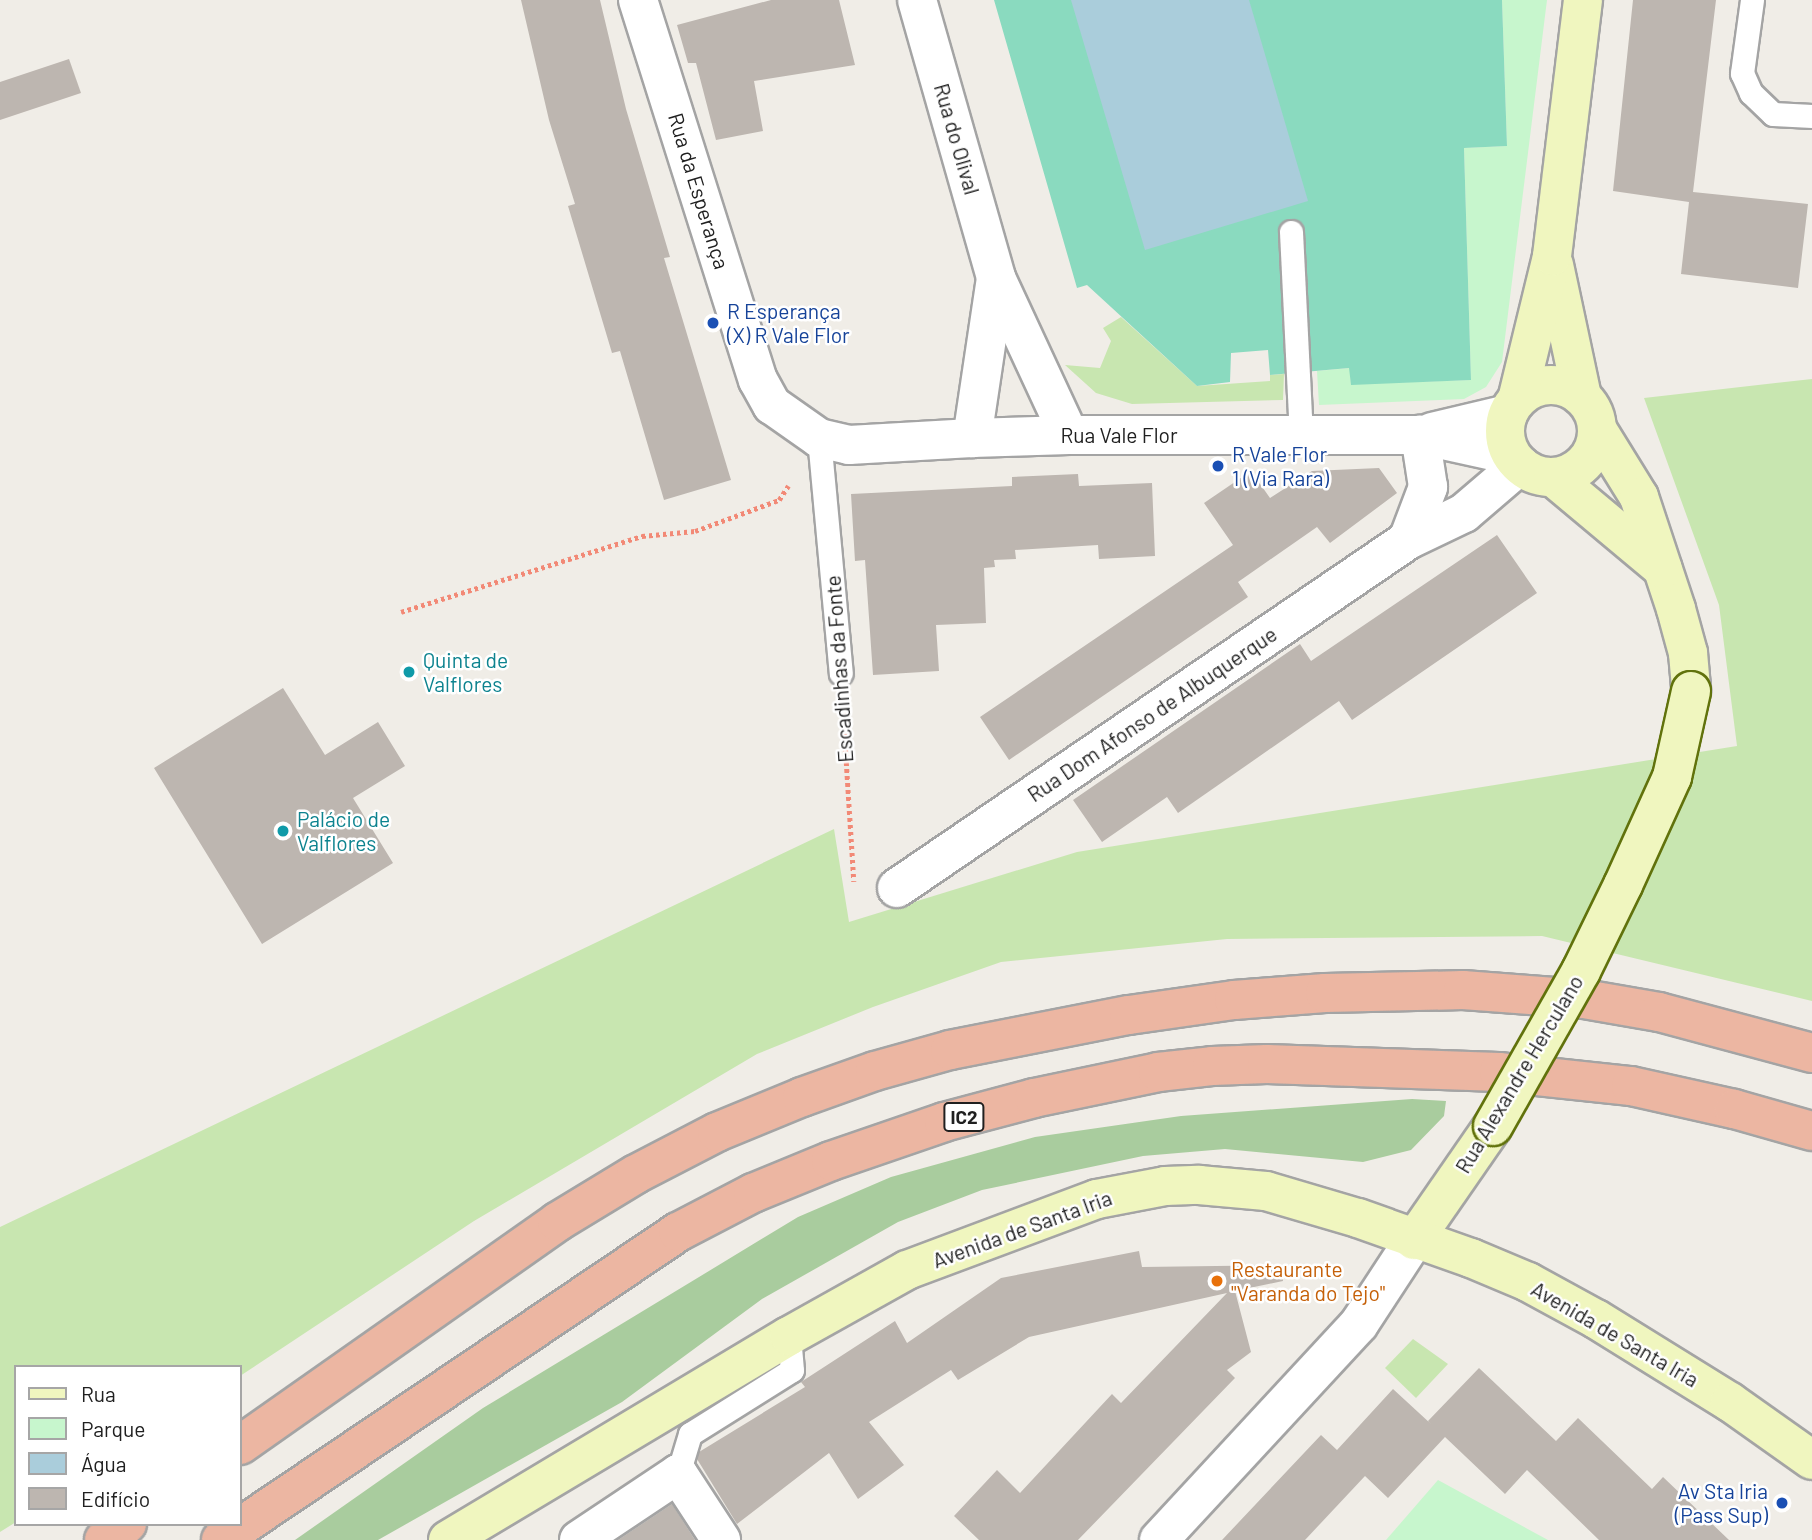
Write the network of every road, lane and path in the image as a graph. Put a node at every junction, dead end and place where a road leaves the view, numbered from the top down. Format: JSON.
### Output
{"nodes":[{"id":1,"x":638,"y":0,"type":"edge"},
{"id":2,"x":917,"y":0,"type":"edge"},
{"id":3,"x":1583,"y":0,"type":"edge"},
{"id":4,"x":1752,"y":0,"type":"edge"},
{"id":5,"x":1812,"y":116,"type":"edge"},
{"id":6,"x":1291,"y":232,"type":"dead end"},
{"id":7,"x":1552,"y":256,"type":"junction"},
{"id":8,"x":996,"y":278,"type":"junction"},
{"id":9,"x":1512,"y":407,"type":"junction"},
{"id":10,"x":1589,"y":413,"type":"junction"},
{"id":11,"x":1069,"y":435,"type":"junction"},
{"id":12,"x":1301,"y":435,"type":"junction"},
{"id":13,"x":1420,"y":435,"type":"junction"},
{"id":14,"x":819,"y":438,"type":"junction"},
{"id":15,"x":971,"y":438,"type":"junction"},
{"id":16,"x":1528,"y":466,"type":"junction"},
{"id":17,"x":1408,"y":540,"type":"junction"},
{"id":18,"x":1662,"y":569,"type":"junction"},
{"id":19,"x":401,"y":612,"type":"dead end"},
{"id":20,"x":841,"y":673,"type":"joint"},
{"id":21,"x":854,"y":888,"type":"dead end"},
{"id":22,"x":897,"y":888,"type":"dead end"},
{"id":23,"x":1812,"y":1053,"type":"edge"},
{"id":24,"x":1812,"y":1131,"type":"edge"},
{"id":25,"x":1414,"y":1240,"type":"junction"},
{"id":26,"x":789,"y":1336,"type":"junction"},
{"id":27,"x":242,"y":1444,"type":"edge"},
{"id":28,"x":1812,"y":1460,"type":"edge"},
{"id":29,"x":678,"y":1474,"type":"junction"},
{"id":30,"x":124,"y":1526,"type":"edge"},
{"id":31,"x":242,"y":1526,"type":"edge"},
{"id":32,"x":242,"y":1526,"type":"edge"},
{"id":33,"x":104,"y":1540,"type":"edge"},
{"id":34,"x":221,"y":1540,"type":"edge"},
{"id":35,"x":448,"y":1540,"type":"edge"},
{"id":36,"x":579,"y":1540,"type":"edge"},
{"id":37,"x":721,"y":1540,"type":"edge"},
{"id":38,"x":1159,"y":1540,"type":"edge"}],
"edges":[{"from":1,"to":14,"type":"street","name":"Rua da Esperança"},
{"from":2,"to":8,"type":"street","name":"Rua do Olival"},
{"from":3,"to":7,"type":"main road"},
{"from":4,"to":5,"type":"lane"},
{"from":6,"to":12,"type":"lane"},
{"from":7,"to":9,"type":"main road"},
{"from":7,"to":10,"type":"main road"},
{"from":8,"to":11,"type":"street","name":"Rua do Olival"},
{"from":8,"to":15,"type":"street","name":"Rua do Olival"},
{"from":9,"to":10,"type":"main road"},
{"from":9,"to":13,"type":"street"},
{"from":9,"to":16,"type":"main road"},
{"from":10,"to":16,"type":"main road"},
{"from":10,"to":18,"type":"main road","name":"Rua Alexandre Herculano"},
{"from":11,"to":12,"type":"street","name":"Rua Vale Flor"},
{"from":11,"to":15,"type":"street","name":"Rua Vale Flor"},
{"from":12,"to":13,"type":"street","name":"Rua Vale Flor"},
{"from":13,"to":16,"type":"street"},
{"from":13,"to":17,"type":"street"},
{"from":14,"to":15,"type":"street","name":"Rua Vale Flor"},
{"from":14,"to":19,"type":"path"},
{"from":14,"to":20,"type":"lane","name":"Escadinhas da Fonte"},
{"from":16,"to":17,"type":"street","name":"Rua Dom Afonso de Albuquerque"},
{"from":16,"to":18,"type":"main road"},
{"from":17,"to":22,"type":"street","name":"Rua Dom Afonso de Albuquerque"},
{"from":18,"to":25,"type":"main road","name":"Rua Alexandre Herculano","bridge":true},
{"from":20,"to":21,"type":"path","name":"Escadinhas da Fonte"},
{"from":23,"to":27,"type":"highway"},
{"from":24,"to":32,"type":"highway","number":"IC2"},
{"from":25,"to":26,"type":"main road","name":"Avenida de Santa Iria"},
{"from":25,"to":28,"type":"main road","name":"Avenida de Santa Iria"},
{"from":25,"to":38,"type":"street","name":"Rua Alexandre Herculano"},
{"from":26,"to":29,"type":"lane"},
{"from":26,"to":35,"type":"main road","name":"Avenida de Santa Iria"},
{"from":29,"to":36,"type":"street"},
{"from":29,"to":37,"type":"street"},
{"from":30,"to":33,"type":"highway"},
{"from":31,"to":34,"type":"highway","number":"IC2"}]}
